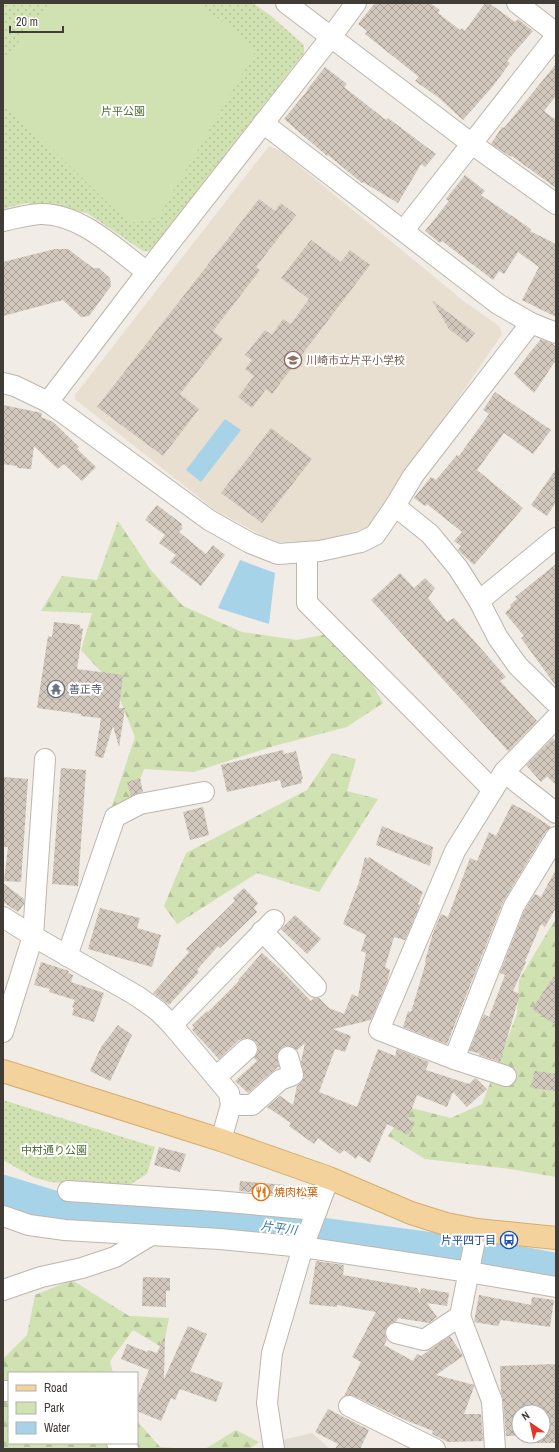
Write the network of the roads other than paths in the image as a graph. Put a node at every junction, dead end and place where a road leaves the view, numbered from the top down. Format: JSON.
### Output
{"nodes":[{"id":1,"x":286,"y":3,"type":"edge"},
{"id":2,"x":356,"y":3,"type":"edge"},
{"id":3,"x":517,"y":3,"type":"edge"},
{"id":4,"x":556,"y":33,"type":"edge"},
{"id":5,"x":556,"y":36,"type":"edge"},
{"id":6,"x":331,"y":37,"type":"junction"},
{"id":7,"x":263,"y":123,"type":"junction"},
{"id":8,"x":472,"y":144,"type":"junction"},
{"id":9,"x":556,"y":204,"type":"edge"},
{"id":10,"x":3,"y":221,"type":"edge"},
{"id":11,"x":404,"y":230,"type":"junction"},
{"id":12,"x":147,"y":272,"type":"junction"},
{"id":13,"x":531,"y":323,"type":"junction"},
{"id":14,"x":556,"y":333,"type":"edge"},
{"id":15,"x":3,"y":383,"type":"edge"},
{"id":16,"x":48,"y":402,"type":"junction"},
{"id":17,"x":395,"y":506,"type":"junction"},
{"id":18,"x":556,"y":538,"type":"edge"},
{"id":19,"x":307,"y":552,"type":"junction"},
{"id":20,"x":479,"y":601,"type":"junction"},
{"id":21,"x":556,"y":703,"type":"edge"},
{"id":22,"x":556,"y":718,"type":"edge"},
{"id":23,"x":45,"y":759,"type":"dead end"},
{"id":24,"x":504,"y":772,"type":"junction"},
{"id":25,"x":493,"y":790,"type":"junction"},
{"id":26,"x":204,"y":792,"type":"dead end"},
{"id":27,"x":556,"y":813,"type":"edge"},
{"id":28,"x":556,"y":838,"type":"edge"},
{"id":29,"x":3,"y":917,"type":"edge"},
{"id":30,"x":33,"y":936,"type":"junction"},
{"id":31,"x":67,"y":956,"type":"junction"},
{"id":32,"x":316,"y":987,"type":"dead end"},
{"id":33,"x":172,"y":1025,"type":"junction"},
{"id":34,"x":3,"y":1032,"type":"edge"},
{"id":35,"x":247,"y":1049,"type":"dead end"},
{"id":36,"x":454,"y":1059,"type":"junction"},
{"id":37,"x":291,"y":1066,"type":"dead end"},
{"id":38,"x":3,"y":1071,"type":"edge"},
{"id":39,"x":506,"y":1076,"type":"dead end"},
{"id":40,"x":216,"y":1077,"type":"junction"},
{"id":41,"x":231,"y":1105,"type":"junction"},
{"id":42,"x":221,"y":1140,"type":"junction"},
{"id":43,"x":329,"y":1178,"type":"junction"},
{"id":44,"x":68,"y":1191,"type":"dead end"},
{"id":45,"x":3,"y":1216,"type":"edge"},
{"id":46,"x":310,"y":1228,"type":"junction"},
{"id":47,"x":476,"y":1235,"type":"junction"},
{"id":48,"x":152,"y":1236,"type":"junction"},
{"id":49,"x":556,"y":1238,"type":"edge"},
{"id":50,"x":469,"y":1272,"type":"junction"},
{"id":51,"x":556,"y":1287,"type":"edge"},
{"id":52,"x":3,"y":1290,"type":"edge"},
{"id":53,"x":460,"y":1316,"type":"junction"},
{"id":54,"x":396,"y":1333,"type":"dead end"},
{"id":55,"x":349,"y":1406,"type":"dead end"},
{"id":56,"x":119,"y":1444,"type":"edge"},
{"id":57,"x":128,"y":1449,"type":"edge"},
{"id":58,"x":274,"y":1449,"type":"edge"},
{"id":59,"x":435,"y":1449,"type":"edge"},
{"id":60,"x":495,"y":1449,"type":"edge"}],
"edges":[{"from":1,"to":6,"type":"street"},
{"from":2,"to":6,"type":"street"},
{"from":3,"to":4,"type":"street"},
{"from":5,"to":8,"type":"street"},
{"from":6,"to":7,"type":"street"},
{"from":6,"to":8,"type":"street"},
{"from":7,"to":11,"type":"street"},
{"from":7,"to":12,"type":"street"},
{"from":8,"to":9,"type":"street"},
{"from":8,"to":11,"type":"street"},
{"from":10,"to":12,"type":"street"},
{"from":11,"to":13,"type":"street"},
{"from":12,"to":16,"type":"street"},
{"from":13,"to":14,"type":"street"},
{"from":13,"to":17,"type":"street"},
{"from":15,"to":16,"type":"street"},
{"from":16,"to":19,"type":"street"},
{"from":17,"to":19,"type":"street"},
{"from":17,"to":20,"type":"street"},
{"from":18,"to":20,"type":"street"},
{"from":19,"to":25,"type":"street"},
{"from":20,"to":21,"type":"street"},
{"from":22,"to":24,"type":"street"},
{"from":23,"to":30,"type":"street"},
{"from":24,"to":25,"type":"street"},
{"from":24,"to":27,"type":"street"},
{"from":25,"to":36,"type":"street"},
{"from":26,"to":31,"type":"street"},
{"from":28,"to":36,"type":"street"},
{"from":29,"to":30,"type":"street"},
{"from":30,"to":31,"type":"street"},
{"from":30,"to":34,"type":"street"},
{"from":31,"to":33,"type":"street"},
{"from":32,"to":33,"type":"street"},
{"from":33,"to":40,"type":"street"},
{"from":35,"to":40,"type":"street"},
{"from":36,"to":39,"type":"street"},
{"from":37,"to":41,"type":"street"},
{"from":38,"to":42,"type":"main road"},
{"from":40,"to":41,"type":"street"},
{"from":41,"to":42,"type":"street"},
{"from":42,"to":43,"type":"main road"},
{"from":43,"to":46,"type":"street"},
{"from":43,"to":47,"type":"main road"},
{"from":44,"to":46,"type":"street"},
{"from":45,"to":48,"type":"street"},
{"from":46,"to":48,"type":"street"},
{"from":46,"to":50,"type":"street"},
{"from":46,"to":58,"type":"street"},
{"from":47,"to":49,"type":"main road"},
{"from":47,"to":50,"type":"street"},
{"from":48,"to":52,"type":"street"},
{"from":50,"to":51,"type":"street"},
{"from":50,"to":53,"type":"street"},
{"from":53,"to":54,"type":"street"},
{"from":53,"to":60,"type":"street"},
{"from":55,"to":59,"type":"street"},
{"from":56,"to":57,"type":"street"}]}
